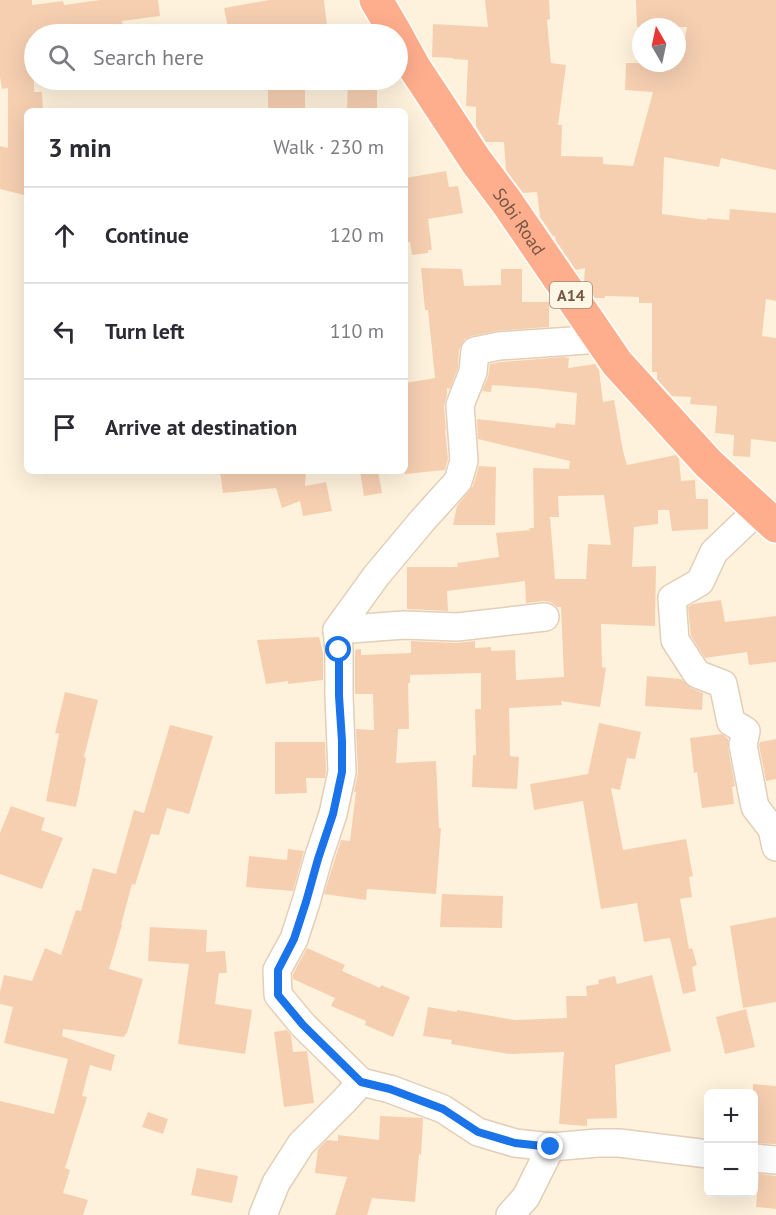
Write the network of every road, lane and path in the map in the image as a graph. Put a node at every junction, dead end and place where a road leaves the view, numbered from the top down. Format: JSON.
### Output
{"nodes":[{"id":1,"x":376,"y":0,"type":"edge"},
{"id":2,"x":390,"y":24,"type":"edge"},
{"id":3,"x":408,"y":56,"type":"edge"},
{"id":4,"x":601,"y":339,"type":"junction"},
{"id":5,"x":767,"y":518,"type":"edge"},
{"id":6,"x":544,"y":617,"type":"dead end"},
{"id":7,"x":337,"y":630,"type":"junction"},
{"id":8,"x":776,"y":847,"type":"edge"},
{"id":9,"x":361,"y":1082,"type":"junction"},
{"id":10,"x":551,"y":1147,"type":"junction"},
{"id":11,"x":704,"y":1154,"type":"edge"},
{"id":12,"x":758,"y":1158,"type":"edge"},
{"id":13,"x":776,"y":1160,"type":"edge"},
{"id":14,"x":263,"y":1215,"type":"edge"},
{"id":15,"x":510,"y":1215,"type":"edge"}],
"edges":[{"from":1,"to":2,"type":"highway","name":"Sobi Road","number":"A14"},
{"from":3,"to":4,"type":"highway","name":"Sobi Road","number":"A14"},
{"from":4,"to":5,"type":"highway","name":"Sobi Road","number":"A14"},
{"from":4,"to":7,"type":"street"},
{"from":5,"to":8,"type":"street"},
{"from":6,"to":7,"type":"street"},
{"from":7,"to":9,"type":"street"},
{"from":9,"to":10,"type":"street"},
{"from":9,"to":14,"type":"street"},
{"from":10,"to":11,"type":"street"},
{"from":10,"to":15,"type":"street"},
{"from":12,"to":13,"type":"street"}]}
